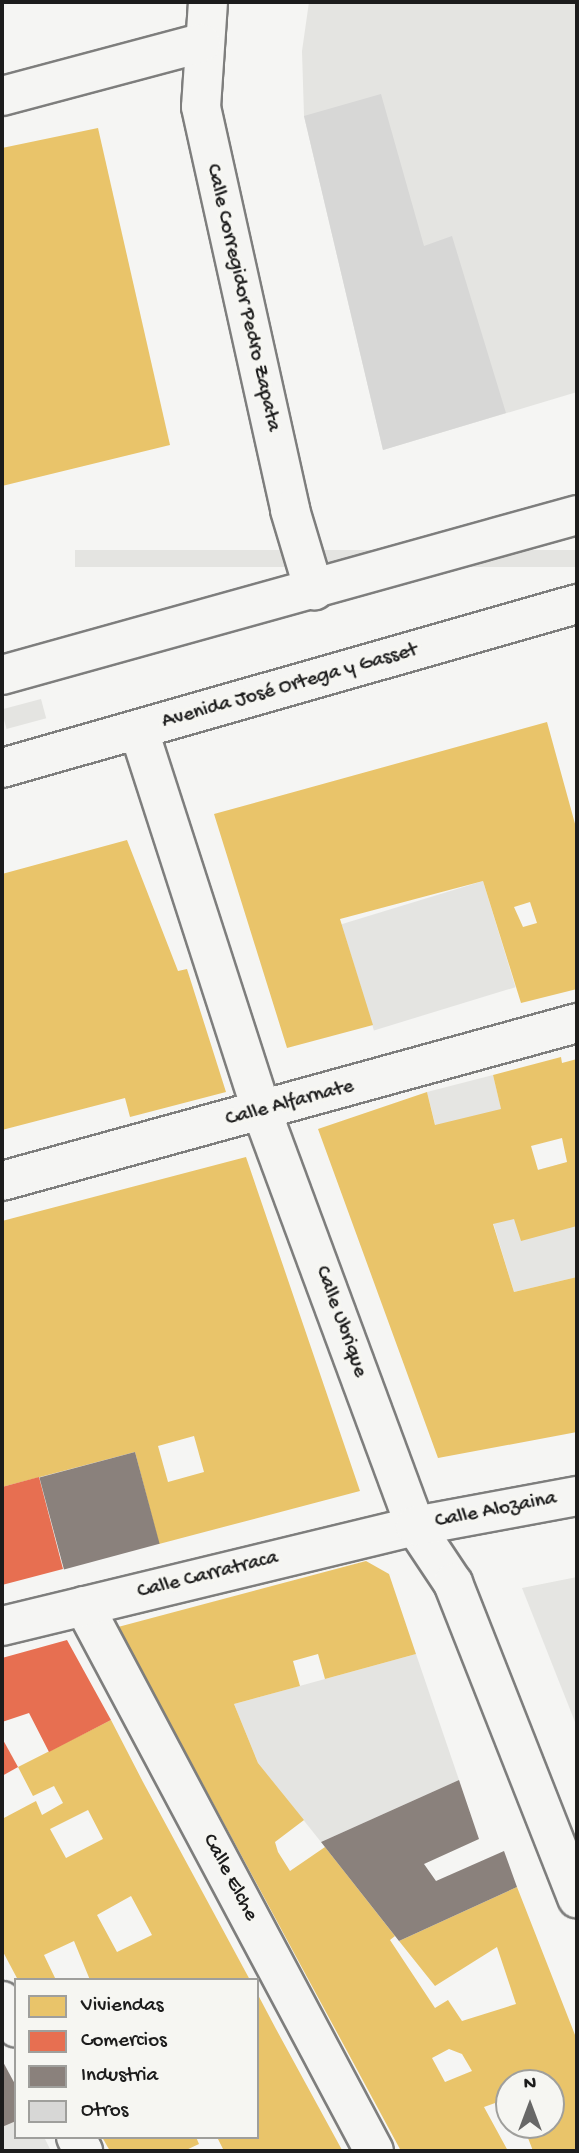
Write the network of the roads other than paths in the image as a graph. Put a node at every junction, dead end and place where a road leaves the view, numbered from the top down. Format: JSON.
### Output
{"nodes":[{"id":1,"x":208,"y":2,"type":"edge"},
{"id":2,"x":201,"y":43,"type":"junction"},
{"id":3,"x":2,"y":96,"type":"edge"},
{"id":4,"x":577,"y":515,"type":"edge"},
{"id":5,"x":314,"y":590,"type":"junction"},
{"id":6,"x":577,"y":604,"type":"edge"},
{"id":7,"x":2,"y":675,"type":"edge"},
{"id":8,"x":139,"y":731,"type":"junction"},
{"id":9,"x":2,"y":768,"type":"edge"},
{"id":10,"x":577,"y":1023,"type":"edge"},
{"id":11,"x":262,"y":1112,"type":"junction"},
{"id":12,"x":2,"y":1181,"type":"edge"},
{"id":13,"x":577,"y":1496,"type":"edge"},
{"id":14,"x":415,"y":1526,"type":"junction"},
{"id":15,"x":83,"y":1606,"type":"junction"},
{"id":16,"x":2,"y":1626,"type":"edge"},
{"id":17,"x":577,"y":1898,"type":"edge"},
{"id":18,"x":2,"y":2001,"type":"edge"},
{"id":19,"x":14,"y":2023,"type":"edge"},
{"id":20,"x":374,"y":2151,"type":"edge"}],
"edges":[{"from":1,"to":2,"type":"street","name":"Calle Corregidor Pedro Zapata"},
{"from":2,"to":3,"type":"street"},
{"from":2,"to":5,"type":"street","name":"Calle Corregidor Pedro Zapata"},
{"from":4,"to":5,"type":"street"},
{"from":5,"to":7,"type":"street"},
{"from":6,"to":8,"type":"street","name":"Avenida José Ortega y Gasset"},
{"from":8,"to":9,"type":"street","name":"Avenida José Ortega y Gasset"},
{"from":8,"to":11,"type":"street","name":"Calle Ubrique"},
{"from":10,"to":11,"type":"street","name":"Calle Alfarnate"},
{"from":11,"to":12,"type":"street","name":"Calle Alfarnate"},
{"from":11,"to":14,"type":"street","name":"Calle Ubrique"},
{"from":13,"to":14,"type":"street","name":"Calle Alozaina"},
{"from":14,"to":15,"type":"street","name":"Calle Carratraca"},
{"from":14,"to":17,"type":"street","name":"Calle Ubrique"},
{"from":15,"to":16,"type":"street","name":"Calle Carratraca"},
{"from":15,"to":20,"type":"street","name":"Calle Elche"},
{"from":18,"to":19,"type":"street"}]}
